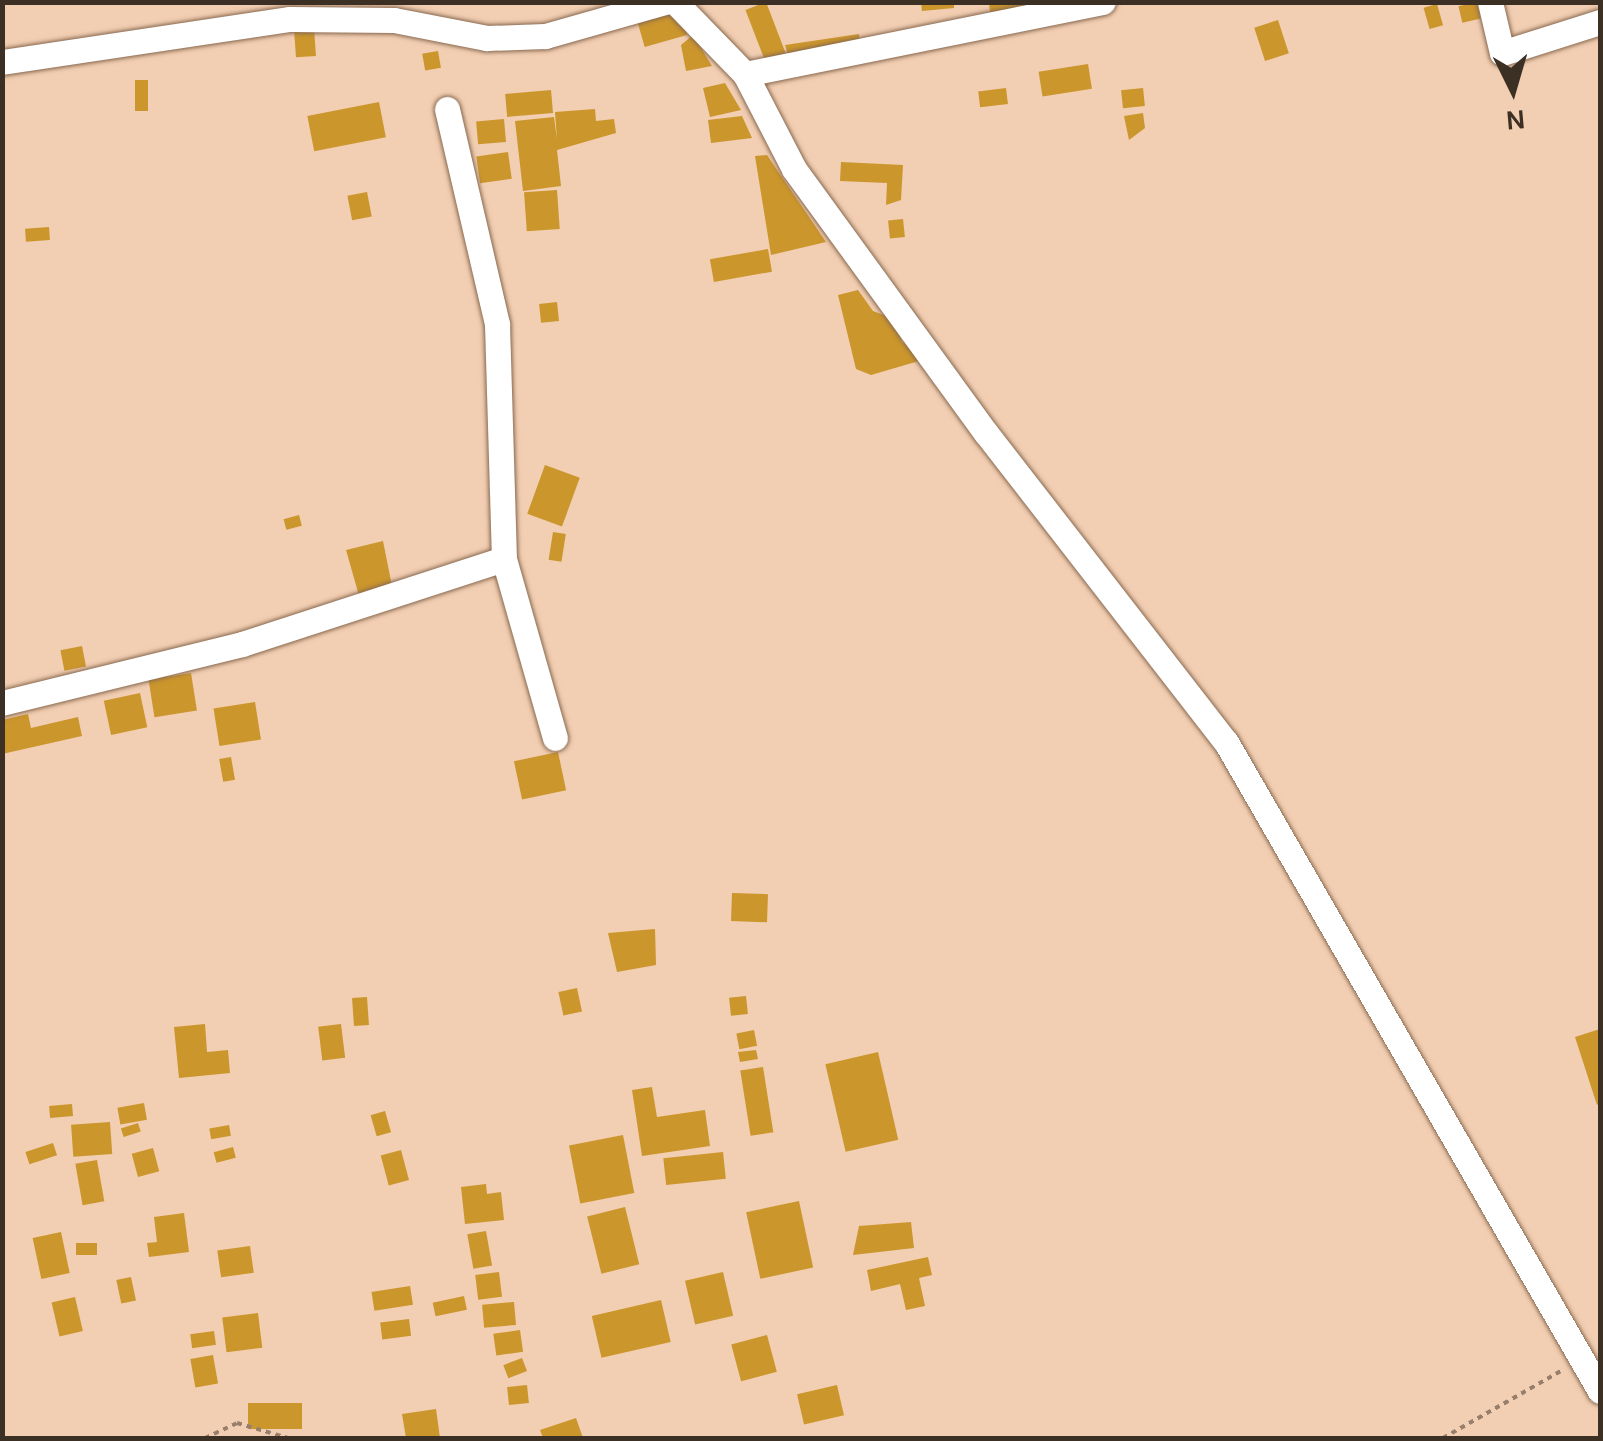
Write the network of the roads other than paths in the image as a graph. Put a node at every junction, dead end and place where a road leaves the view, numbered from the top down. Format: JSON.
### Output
{"nodes":[{"id":1,"x":665,"y":2,"type":"edge"},
{"id":2,"x":675,"y":2,"type":"edge"},
{"id":3,"x":1103,"y":2,"type":"edge"},
{"id":4,"x":1490,"y":2,"type":"edge"},
{"id":5,"x":1600,"y":22,"type":"edge"},
{"id":6,"x":2,"y":62,"type":"edge"},
{"id":7,"x":745,"y":74,"type":"junction"},
{"id":8,"x":448,"y":110,"type":"dead end"},
{"id":9,"x":504,"y":560,"type":"junction"},
{"id":10,"x":2,"y":703,"type":"edge"},
{"id":11,"x":555,"y":738,"type":"dead end"},
{"id":12,"x":1600,"y":1391,"type":"edge"}],
"edges":[{"from":1,"to":6,"type":"street"},
{"from":2,"to":7,"type":"street"},
{"from":3,"to":7,"type":"street"},
{"from":4,"to":5,"type":"street"},
{"from":7,"to":12,"type":"street"},
{"from":8,"to":9,"type":"street"},
{"from":9,"to":10,"type":"street"},
{"from":9,"to":11,"type":"street"}]}
